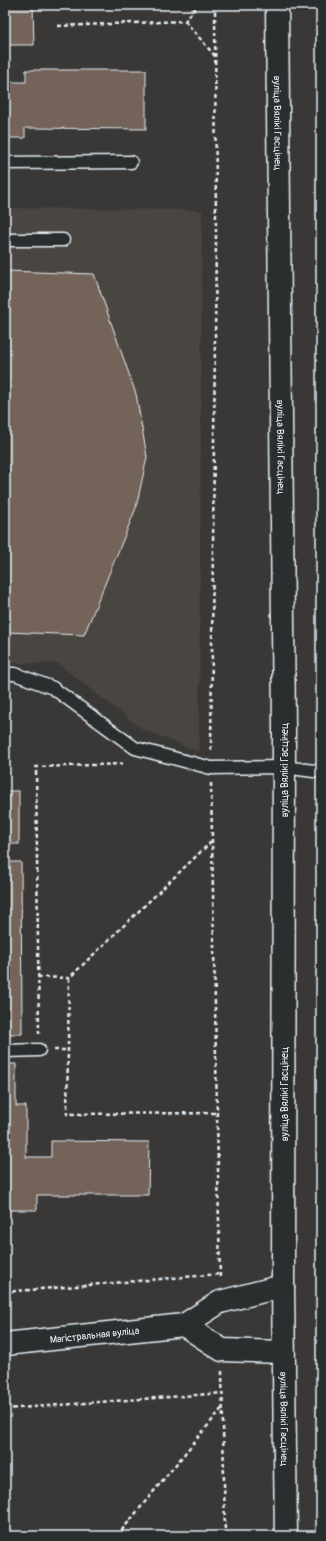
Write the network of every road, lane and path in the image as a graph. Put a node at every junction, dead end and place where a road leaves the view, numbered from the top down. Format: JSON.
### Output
{"nodes":[{"id":1,"x":198,"y":5,"type":"edge"},
{"id":2,"x":277,"y":5,"type":"edge"},
{"id":3,"x":282,"y":5,"type":"edge"},
{"id":4,"x":185,"y":21,"type":"junction"},
{"id":5,"x":58,"y":26,"type":"dead end"},
{"id":6,"x":215,"y":57,"type":"dead end"},
{"id":7,"x":131,"y":162,"type":"dead end"},
{"id":8,"x":5,"y":163,"type":"edge"},
{"id":9,"x":5,"y":240,"type":"edge"},
{"id":10,"x":64,"y":240,"type":"dead end"},
{"id":11,"x":5,"y":674,"type":"edge"},
{"id":12,"x":136,"y":748,"type":"junction"},
{"id":13,"x":284,"y":767,"type":"junction"},
{"id":14,"x":321,"y":772,"type":"edge"},
{"id":15,"x":212,"y":841,"type":"dead end"},
{"id":16,"x":38,"y":977,"type":"junction"},
{"id":17,"x":69,"y":978,"type":"junction"},
{"id":18,"x":39,"y":1050,"type":"junction"},
{"id":19,"x":68,"y":1050,"type":"junction"},
{"id":20,"x":5,"y":1051,"type":"edge"},
{"id":21,"x":217,"y":1113,"type":"dead end"},
{"id":22,"x":220,"y":1274,"type":"dead end"},
{"id":23,"x":282,"y":1286,"type":"junction"},
{"id":24,"x":5,"y":1292,"type":"edge"},
{"id":25,"x":184,"y":1325,"type":"junction"},
{"id":26,"x":5,"y":1344,"type":"edge"},
{"id":27,"x":283,"y":1352,"type":"junction"},
{"id":28,"x":223,"y":1393,"type":"dead end"},
{"id":29,"x":223,"y":1406,"type":"dead end"},
{"id":30,"x":5,"y":1409,"type":"edge"},
{"id":31,"x":117,"y":1536,"type":"edge"},
{"id":32,"x":286,"y":1536,"type":"edge"}],
"edges":[{"from":1,"to":4,"type":"path"},
{"from":2,"to":3,"type":"lane"},
{"from":2,"to":13,"type":"main road","name":"вуліца Вялікі Гасцінец"},
{"from":4,"to":5,"type":"path"},
{"from":4,"to":6,"type":"path"},
{"from":7,"to":8,"type":"lane"},
{"from":9,"to":10,"type":"lane"},
{"from":11,"to":12,"type":"lane"},
{"from":12,"to":13,"type":"lane"},
{"from":12,"to":16,"type":"path"},
{"from":13,"to":14,"type":"lane"},
{"from":13,"to":23,"type":"main road","name":"вуліца Вялікі Гасцінец"},
{"from":15,"to":17,"type":"path"},
{"from":16,"to":17,"type":"path"},
{"from":16,"to":18,"type":"path"},
{"from":17,"to":19,"type":"path"},
{"from":18,"to":19,"type":"path"},
{"from":18,"to":20,"type":"lane"},
{"from":19,"to":21,"type":"path"},
{"from":22,"to":24,"type":"path"},
{"from":23,"to":25,"type":"main road"},
{"from":23,"to":27,"type":"main road","name":"вуліца Вялікі Гасцінец"},
{"from":25,"to":26,"type":"main road","name":"Магістральная вуліца"},
{"from":25,"to":27,"type":"main road"},
{"from":27,"to":32,"type":"main road","name":"вуліца Вялікі Гасцінец"},
{"from":28,"to":30,"type":"path"},
{"from":29,"to":31,"type":"path"}]}
